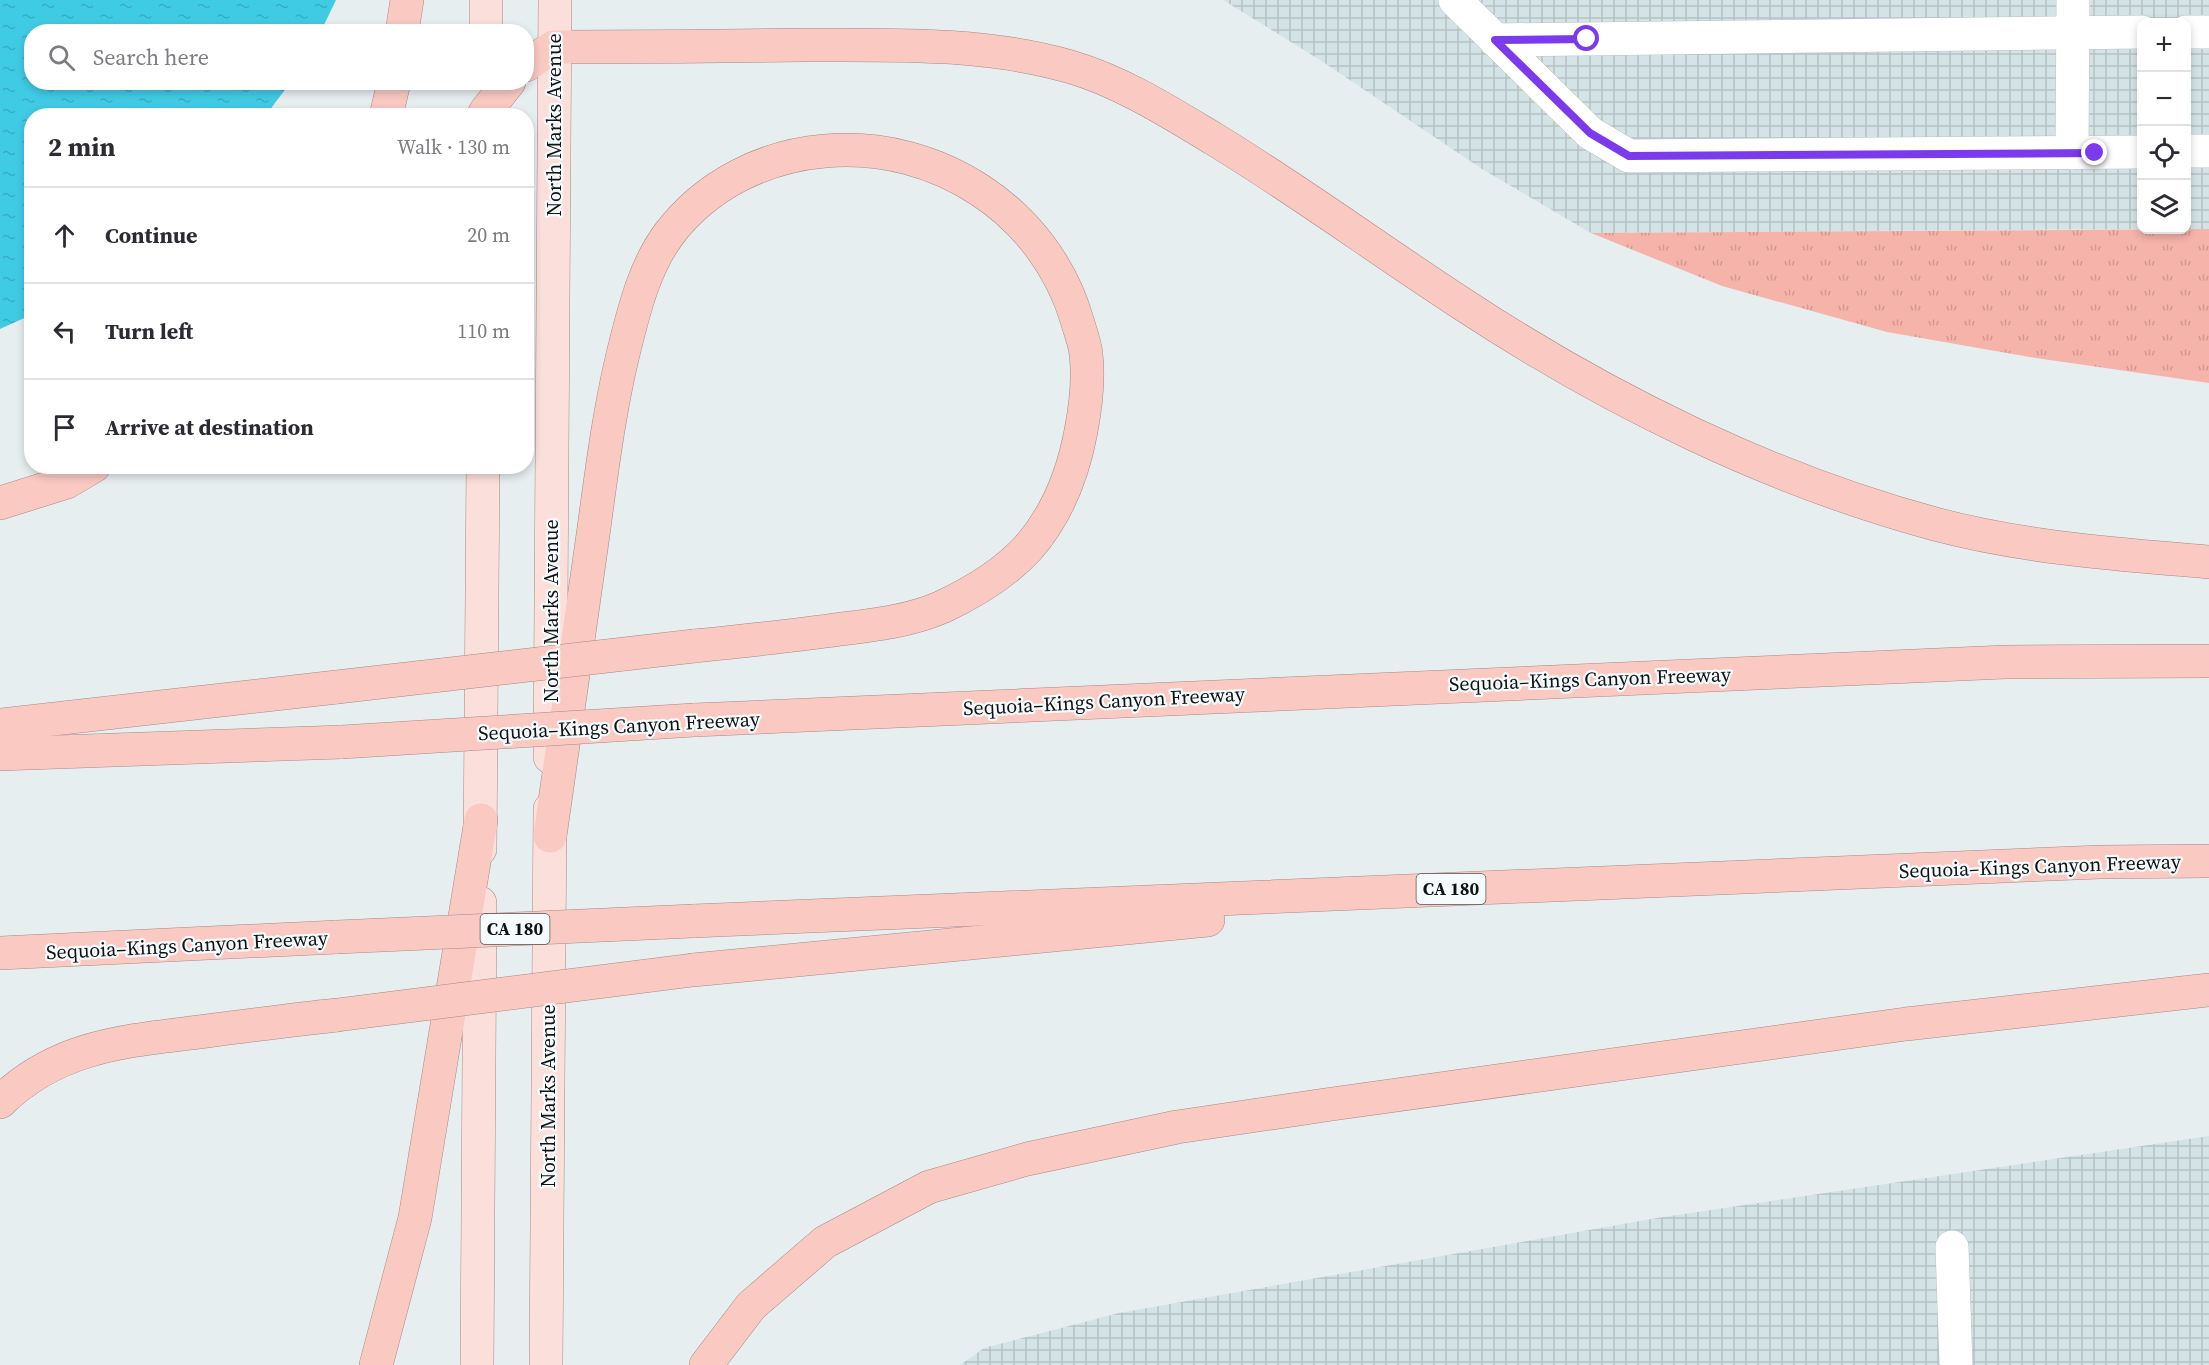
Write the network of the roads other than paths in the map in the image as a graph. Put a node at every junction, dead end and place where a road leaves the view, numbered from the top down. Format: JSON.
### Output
{"nodes":[{"id":1,"x":407,"y":0,"type":"edge"},
{"id":2,"x":486,"y":0,"type":"edge"},
{"id":3,"x":555,"y":0,"type":"edge"},
{"id":4,"x":1455,"y":0,"type":"edge"},
{"id":5,"x":2073,"y":0,"type":"edge"},
{"id":6,"x":403,"y":24,"type":"edge"},
{"id":7,"x":486,"y":24,"type":"edge"},
{"id":8,"x":2137,"y":32,"type":"edge"},
{"id":9,"x":2191,"y":32,"type":"edge"},
{"id":10,"x":2209,"y":32,"type":"edge"},
{"id":11,"x":2073,"y":33,"type":"junction"},
{"id":12,"x":1495,"y":40,"type":"junction"},
{"id":13,"x":555,"y":47,"type":"junction"},
{"id":14,"x":534,"y":60,"type":"edge"},
{"id":15,"x":392,"y":90,"type":"edge"},
{"id":16,"x":500,"y":90,"type":"edge"},
{"id":17,"x":485,"y":103,"type":"edge"},
{"id":18,"x":388,"y":108,"type":"edge"},
{"id":19,"x":2191,"y":151,"type":"edge"},
{"id":20,"x":2209,"y":151,"type":"edge"},
{"id":21,"x":2137,"y":152,"type":"edge"},
{"id":22,"x":2072,"y":153,"type":"junction"},
{"id":23,"x":80,"y":474,"type":"edge"},
{"id":24,"x":483,"y":474,"type":"edge"},
{"id":25,"x":0,"y":502,"type":"edge"},
{"id":26,"x":2209,"y":562,"type":"edge"},
{"id":27,"x":2209,"y":661,"type":"edge"},
{"id":28,"x":0,"y":725,"type":"edge"},
{"id":29,"x":0,"y":754,"type":"edge"},
{"id":30,"x":481,"y":820,"type":"junction"},
{"id":31,"x":550,"y":836,"type":"junction"},
{"id":32,"x":2209,"y":861,"type":"edge"},
{"id":33,"x":1590,"y":883,"type":"junction"},
{"id":34,"x":0,"y":953,"type":"edge"},
{"id":35,"x":2209,"y":990,"type":"edge"},
{"id":36,"x":0,"y":1102,"type":"edge"},
{"id":37,"x":1952,"y":1247,"type":"dead end"},
{"id":38,"x":376,"y":1365,"type":"edge"},
{"id":39,"x":477,"y":1365,"type":"edge"},
{"id":40,"x":546,"y":1365,"type":"edge"},
{"id":41,"x":706,"y":1365,"type":"edge"},
{"id":42,"x":1956,"y":1365,"type":"edge"}],
"edges":[{"from":1,"to":6,"type":"highway"},
{"from":2,"to":7,"type":"main road"},
{"from":3,"to":13,"type":"main road","name":"North Marks Avenue"},
{"from":4,"to":12,"type":"lane"},
{"from":5,"to":11,"type":"lane"},
{"from":8,"to":11,"type":"lane"},
{"from":9,"to":10,"type":"lane"},
{"from":11,"to":12,"type":"lane"},
{"from":11,"to":22,"type":"lane"},
{"from":12,"to":22,"type":"lane"},
{"from":13,"to":14,"type":"highway"},
{"from":13,"to":26,"type":"highway"},
{"from":13,"to":31,"type":"main road","name":"North Marks Avenue"},
{"from":15,"to":18,"type":"highway"},
{"from":16,"to":17,"type":"highway"},
{"from":19,"to":20,"type":"lane"},
{"from":21,"to":22,"type":"lane"},
{"from":23,"to":25,"type":"highway"},
{"from":24,"to":30,"type":"main road"},
{"from":27,"to":29,"type":"highway","name":"Sequoia–Kings Canyon Freeway","bridge":true},
{"from":28,"to":31,"type":"highway","bridge":true},
{"from":30,"to":38,"type":"highway"},
{"from":30,"to":39,"type":"main road"},
{"from":31,"to":40,"type":"main road","name":"North Marks Avenue"},
{"from":32,"to":33,"type":"highway","name":"Sequoia–Kings Canyon Freeway","number":"CA 180"},
{"from":33,"to":34,"type":"highway","name":"Sequoia–Kings Canyon Freeway","number":"CA 180","bridge":true},
{"from":33,"to":36,"type":"highway","bridge":true},
{"from":35,"to":41,"type":"highway"},
{"from":37,"to":42,"type":"lane"}]}
